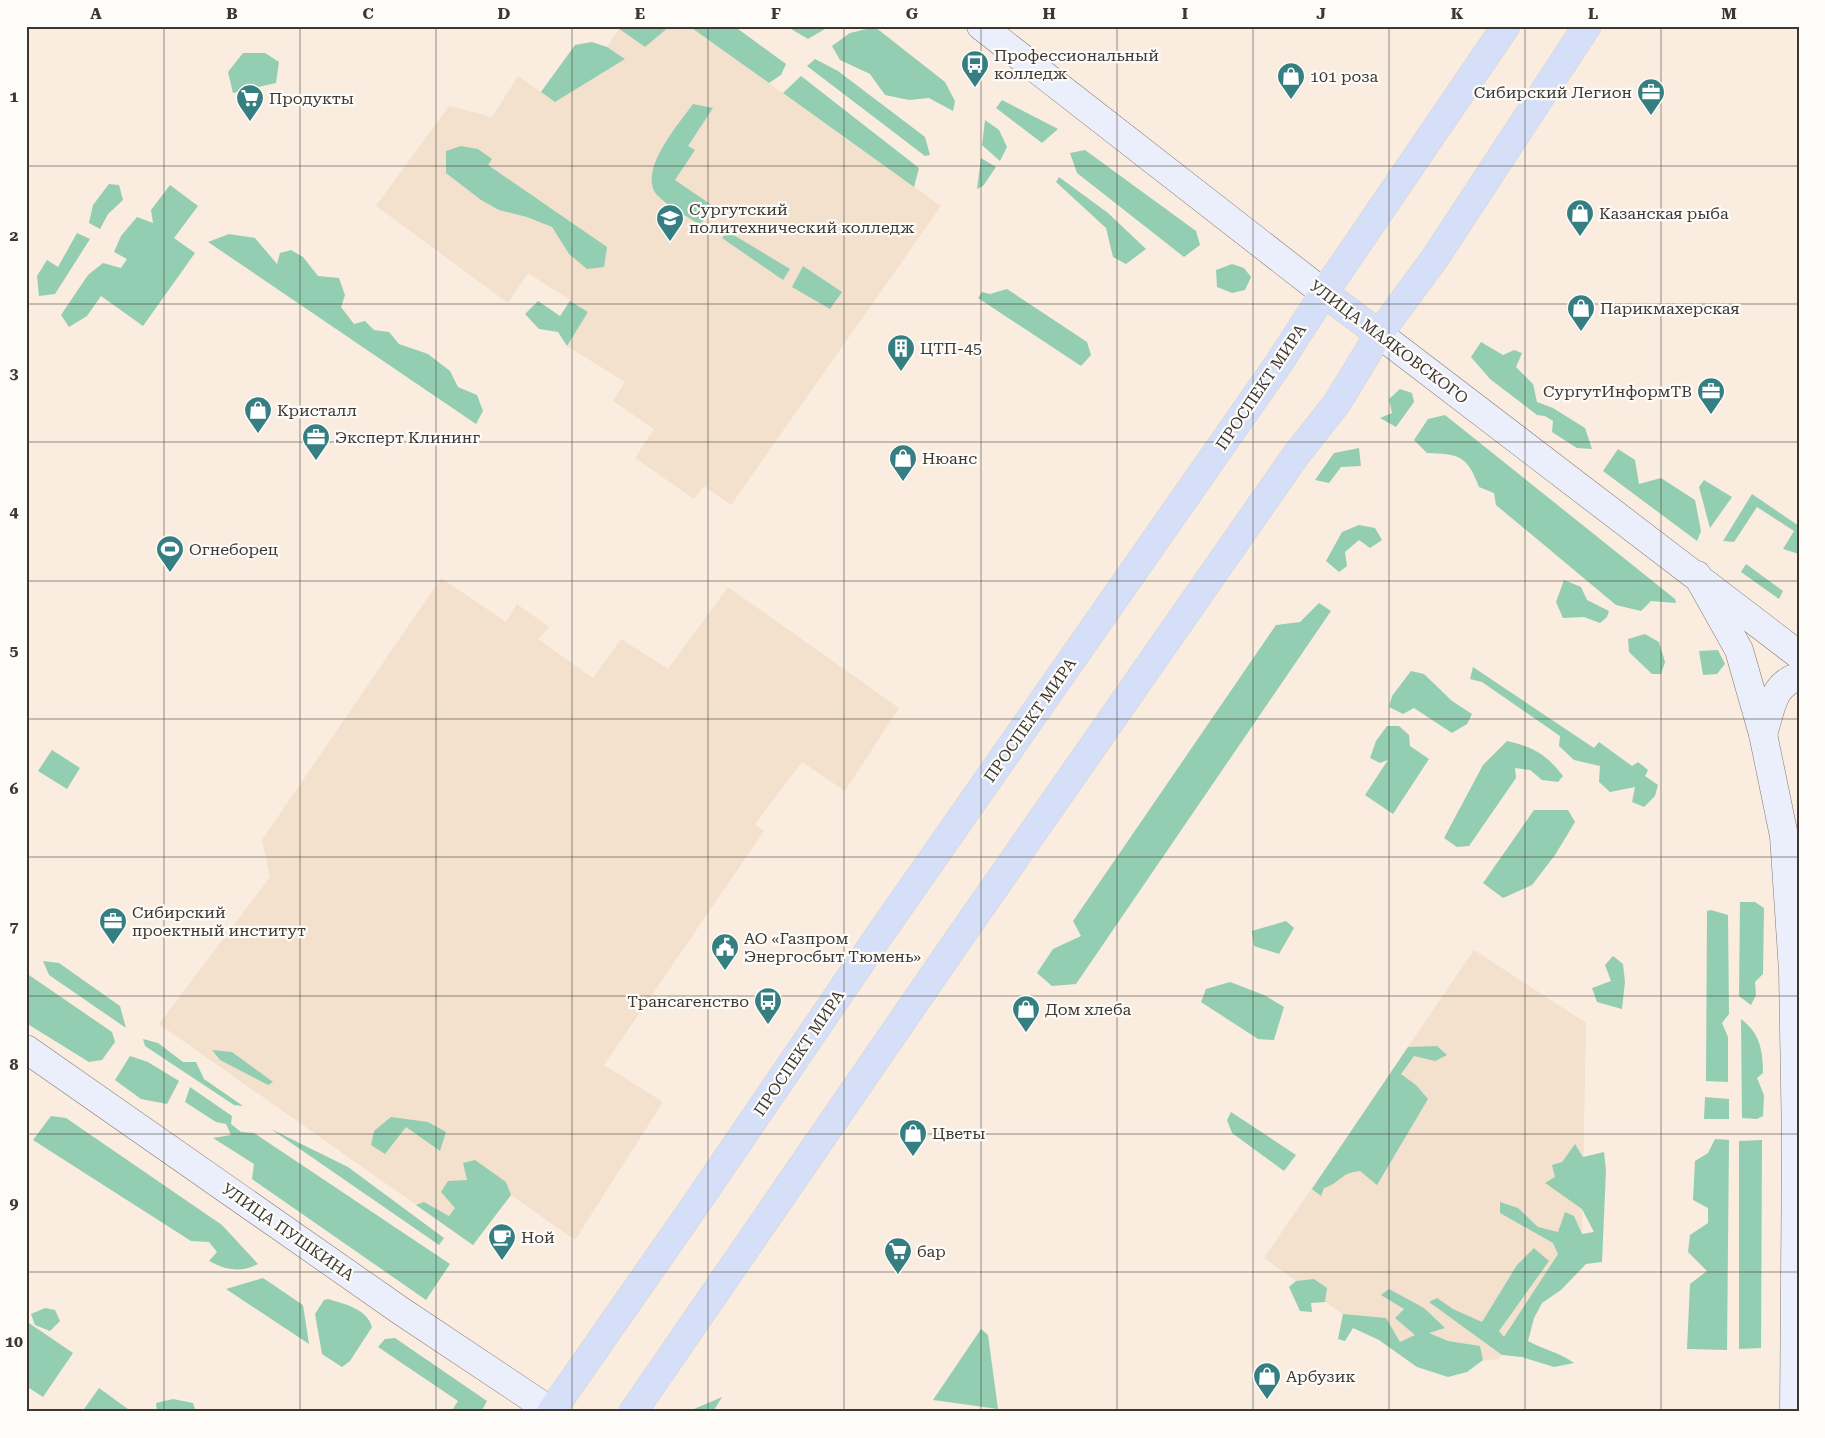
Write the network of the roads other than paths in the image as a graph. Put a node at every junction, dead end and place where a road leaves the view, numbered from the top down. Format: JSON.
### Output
{"nodes":[{"id":1,"x":981,"y":26,"type":"edge"},
{"id":2,"x":1506,"y":26,"type":"edge"},
{"id":3,"x":1587,"y":26,"type":"edge"},
{"id":4,"x":1324,"y":293,"type":"junction"},
{"id":5,"x":1380,"y":334,"type":"junction"},
{"id":6,"x":1697,"y":575,"type":"junction"},
{"id":7,"x":1799,"y":655,"type":"edge"},
{"id":8,"x":1799,"y":677,"type":"edge"},
{"id":9,"x":1763,"y":734,"type":"junction"},
{"id":10,"x":1799,"y":935,"type":"edge"},
{"id":11,"x":1793,"y":971,"type":"junction"},
{"id":12,"x":26,"y":1050,"type":"edge"},
{"id":13,"x":551,"y":1412,"type":"edge"},
{"id":14,"x":633,"y":1412,"type":"edge"},
{"id":15,"x":1794,"y":1412,"type":"edge"}],
"edges":[{"from":1,"to":4,"type":"main road","name":"УЛИЦА МАЯКОВСКОГО"},
{"from":2,"to":4,"type":"main road","name":"ПРОСПЕКТ МИРА"},
{"from":3,"to":5,"type":"main road"},
{"from":4,"to":5,"type":"main road","name":"УЛИЦА МАЯКОВСКОГО"},
{"from":4,"to":13,"type":"main road","name":"ПРОСПЕКТ МИРА"},
{"from":5,"to":6,"type":"main road","name":"УЛИЦА МАЯКОВСКОГО"},
{"from":5,"to":14,"type":"main road"},
{"from":6,"to":7,"type":"main road","name":"УЛИЦА МАЯКОВСКОГО"},
{"from":6,"to":9,"type":"main road"},
{"from":8,"to":9,"type":"main road"},
{"from":9,"to":11,"type":"main road"},
{"from":10,"to":11,"type":"main road"},
{"from":11,"to":15,"type":"main road"},
{"from":12,"to":13,"type":"main road","name":"УЛИЦА ПУШКИНА"}]}
